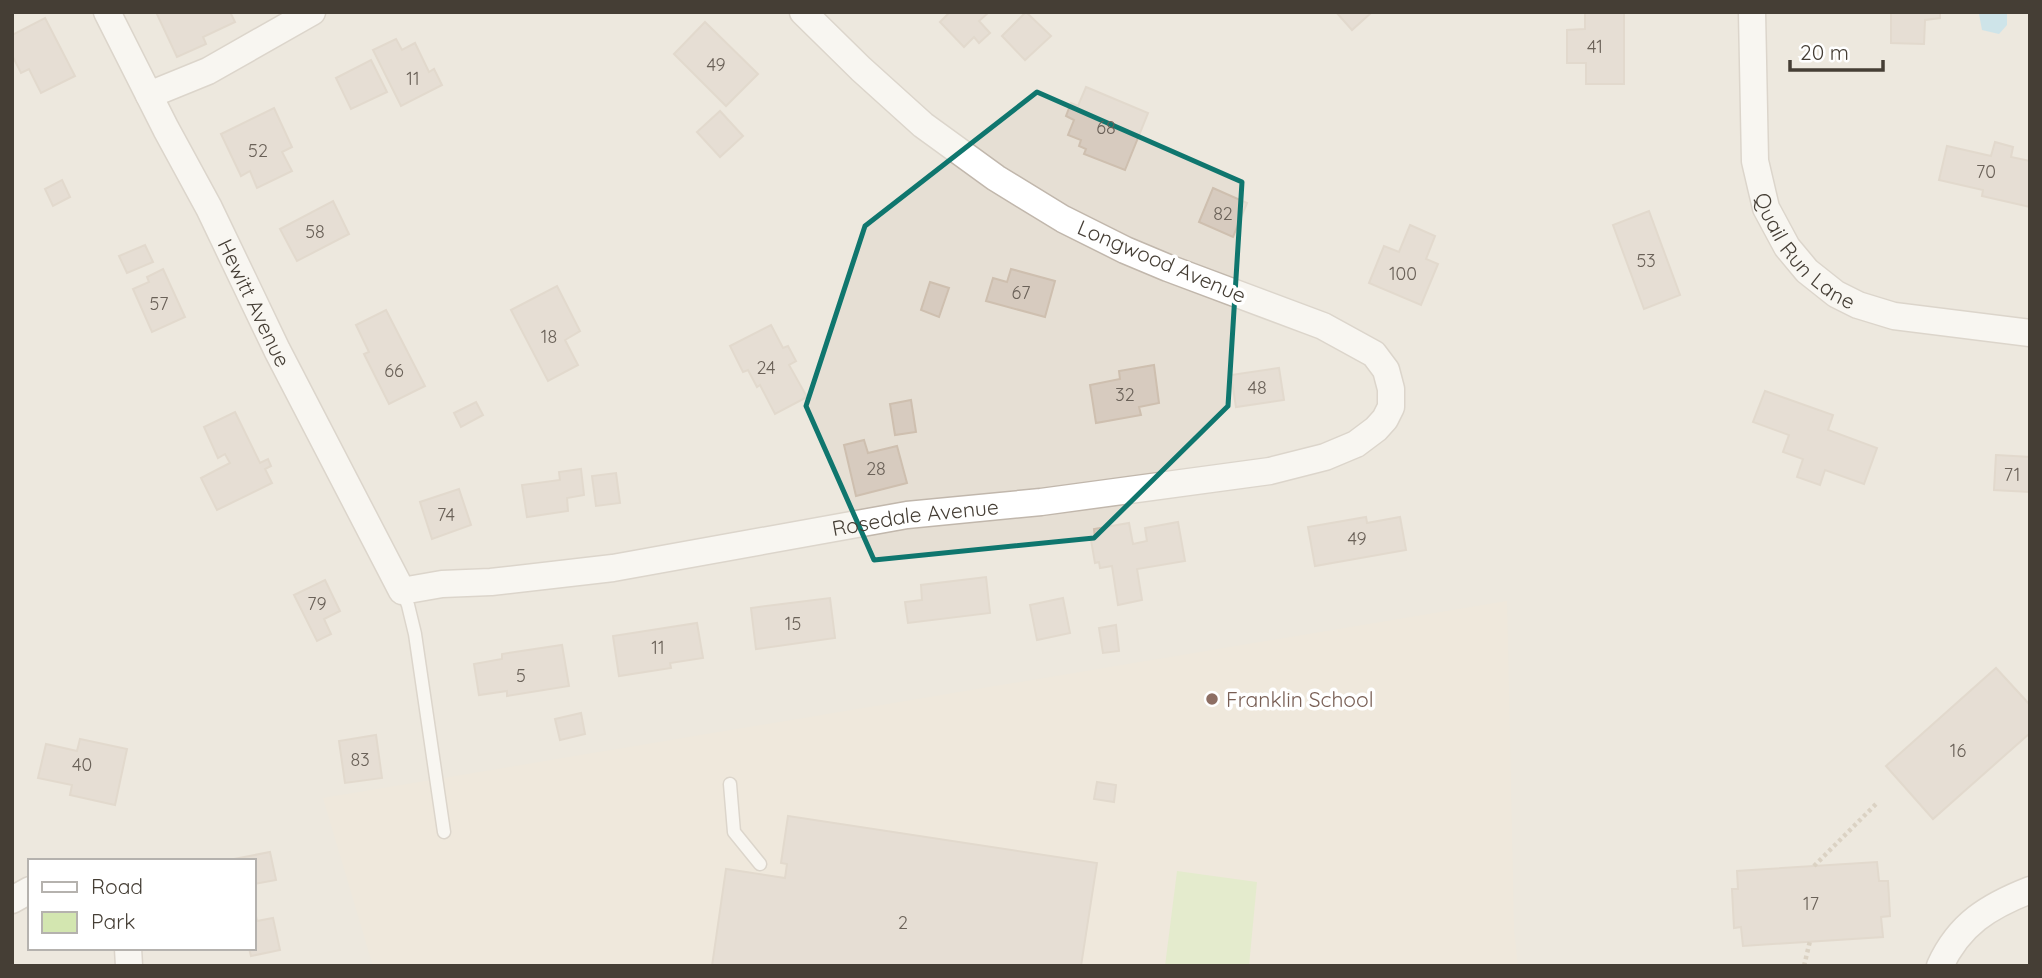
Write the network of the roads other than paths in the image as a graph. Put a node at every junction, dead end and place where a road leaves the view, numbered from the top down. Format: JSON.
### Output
{"nodes":[{"id":1,"x":107,"y":12,"type":"edge"},
{"id":2,"x":312,"y":12,"type":"edge"},
{"id":3,"x":803,"y":12,"type":"edge"},
{"id":4,"x":1752,"y":12,"type":"edge"},
{"id":5,"x":149,"y":95,"type":"junction"},
{"id":6,"x":2030,"y":334,"type":"edge"},
{"id":7,"x":1391,"y":389,"type":"joint"},
{"id":8,"x":402,"y":591,"type":"junction"},
{"id":9,"x":730,"y":784,"type":"dead end"},
{"id":10,"x":444,"y":832,"type":"dead end"},
{"id":11,"x":760,"y":864,"type":"dead end"},
{"id":12,"x":2030,"y":890,"type":"edge"},
{"id":13,"x":28,"y":891,"type":"edge"},
{"id":14,"x":12,"y":900,"type":"edge"},
{"id":15,"x":1940,"y":966,"type":"edge"}],
"edges":[{"from":1,"to":5,"type":"street","name":"Hewitt Avenue"},
{"from":2,"to":5,"type":"street"},
{"from":3,"to":7,"type":"street","name":"Longwood Avenue"},
{"from":4,"to":6,"type":"street","name":"Quail Run Lane"},
{"from":5,"to":8,"type":"street","name":"Hewitt Avenue"},
{"from":7,"to":8,"type":"street","name":"Rosedale Avenue"},
{"from":8,"to":10,"type":"lane"},
{"from":9,"to":11,"type":"lane"},
{"from":12,"to":15,"type":"street"},
{"from":13,"to":14,"type":"street"}]}
